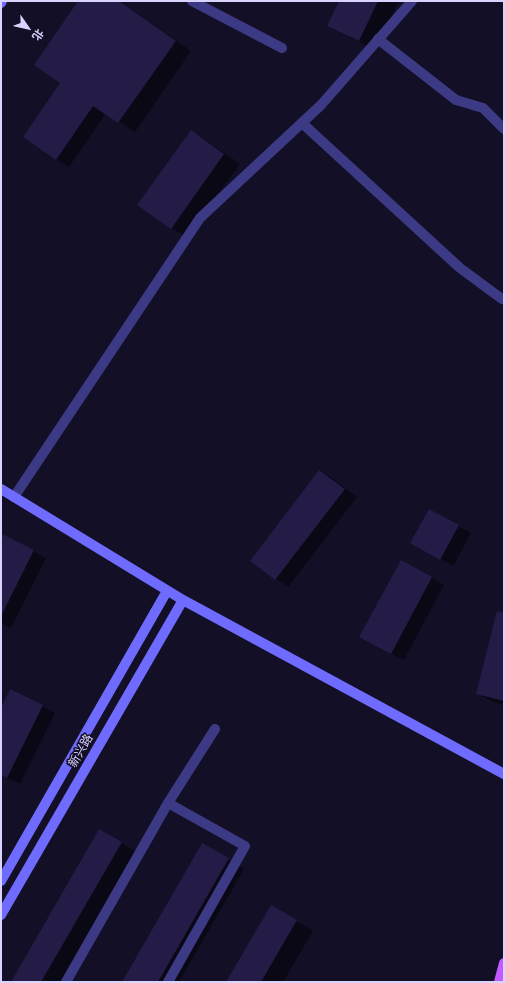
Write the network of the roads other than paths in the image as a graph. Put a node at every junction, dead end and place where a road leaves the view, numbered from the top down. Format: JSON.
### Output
{"nodes":[{"id":1,"x":192,"y":1,"type":"edge"},
{"id":2,"x":412,"y":1,"type":"edge"},
{"id":3,"x":378,"y":40,"type":"junction"},
{"id":4,"x":282,"y":48,"type":"dead end"},
{"id":5,"x":302,"y":123,"type":"junction"},
{"id":6,"x":504,"y":129,"type":"edge"},
{"id":7,"x":502,"y":298,"type":"dead end"},
{"id":8,"x":1,"y":489,"type":"edge"},
{"id":9,"x":14,"y":497,"type":"junction"},
{"id":10,"x":167,"y":591,"type":"junction"},
{"id":11,"x":183,"y":600,"type":"junction"},
{"id":12,"x":215,"y":729,"type":"dead end"},
{"id":13,"x":504,"y":774,"type":"edge"},
{"id":14,"x":168,"y":803,"type":"junction"},
{"id":15,"x":1,"y":881,"type":"edge"},
{"id":16,"x":1,"y":915,"type":"edge"},
{"id":17,"x":504,"y":963,"type":"edge"},
{"id":18,"x":66,"y":982,"type":"edge"},
{"id":19,"x":168,"y":982,"type":"edge"},
{"id":20,"x":499,"y":982,"type":"edge"}],
"edges":[{"from":1,"to":4,"type":"street"},
{"from":2,"to":3,"type":"street"},
{"from":3,"to":5,"type":"street"},
{"from":3,"to":6,"type":"street"},
{"from":5,"to":7,"type":"street"},
{"from":5,"to":9,"type":"street"},
{"from":8,"to":9,"type":"main road"},
{"from":9,"to":10,"type":"main road"},
{"from":10,"to":11,"type":"main road"},
{"from":10,"to":15,"type":"main road","name":"新兴路"},
{"from":11,"to":13,"type":"main road"},
{"from":11,"to":16,"type":"main road","name":"新兴路"},
{"from":12,"to":14,"type":"street"},
{"from":14,"to":18,"type":"street"},
{"from":14,"to":19,"type":"street"},
{"from":17,"to":20,"type":"main road"}]}
